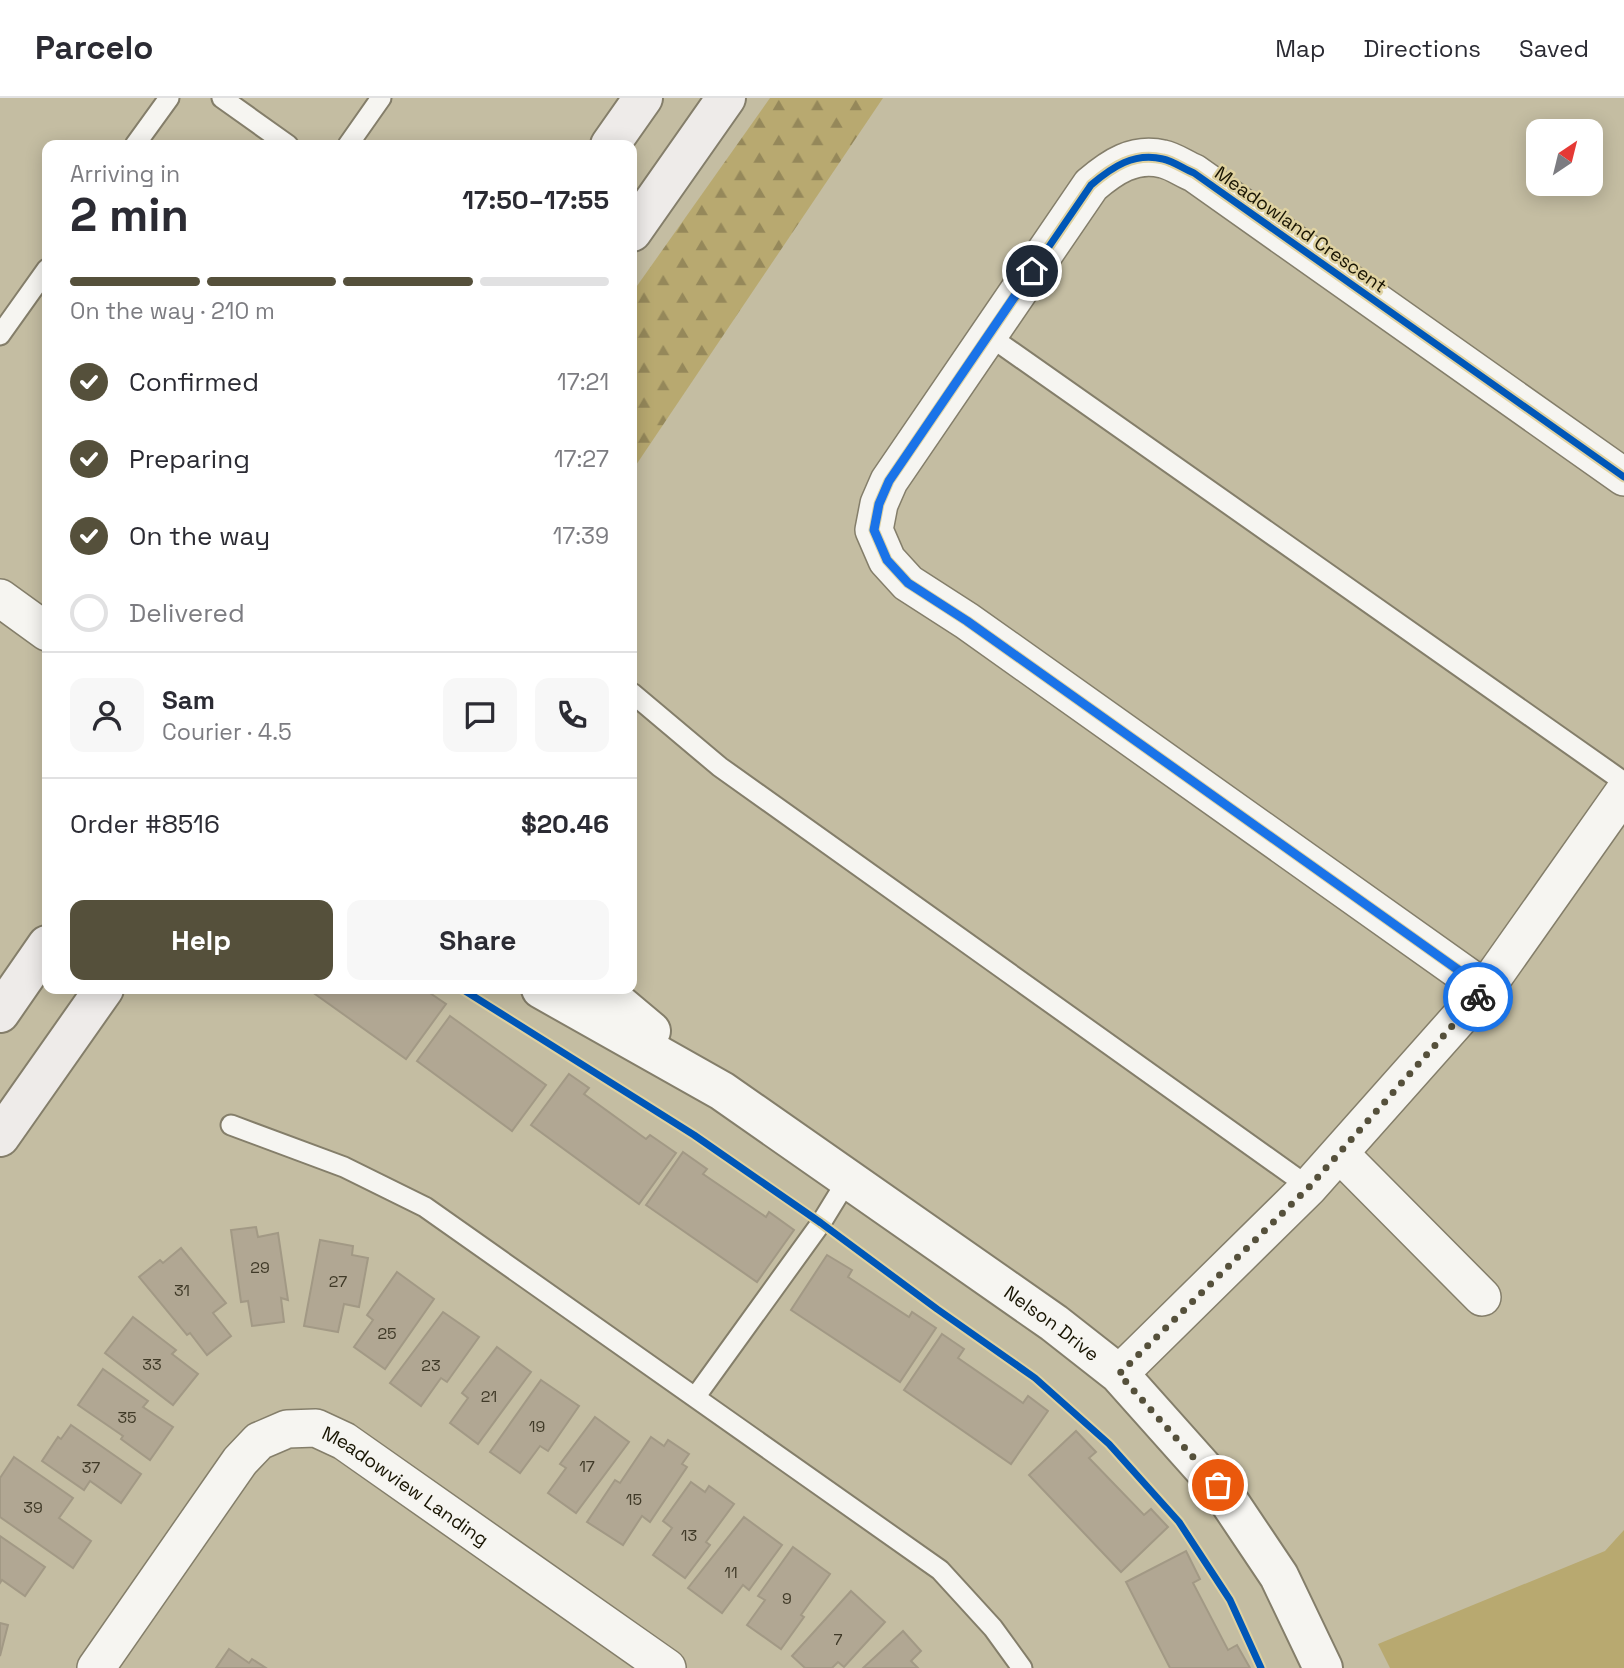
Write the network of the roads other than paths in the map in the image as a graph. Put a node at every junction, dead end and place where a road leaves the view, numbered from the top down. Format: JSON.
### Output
{"nodes":[{"id":1,"x":169,"y":98,"type":"edge"},
{"id":2,"x":222,"y":98,"type":"edge"},
{"id":3,"x":381,"y":98,"type":"edge"},
{"id":4,"x":643,"y":98,"type":"edge"},
{"id":5,"x":726,"y":98,"type":"edge"},
{"id":6,"x":139,"y":140,"type":"edge"},
{"id":7,"x":281,"y":140,"type":"edge"},
{"id":8,"x":352,"y":140,"type":"edge"},
{"id":9,"x":614,"y":140,"type":"edge"},
{"id":10,"x":637,"y":225,"type":"edge"},
{"id":11,"x":42,"y":276,"type":"edge"},
{"id":12,"x":0,"y":335,"type":"edge"},
{"id":13,"x":988,"y":335,"type":"junction"},
{"id":14,"x":1624,"y":477,"type":"edge"},
{"id":15,"x":0,"y":598,"type":"edge"},
{"id":16,"x":42,"y":628,"type":"edge"},
{"id":17,"x":637,"y":697,"type":"edge"},
{"id":18,"x":1624,"y":782,"type":"edge"},
{"id":19,"x":1624,"y":792,"type":"edge"},
{"id":20,"x":42,"y":952,"type":"edge"},
{"id":21,"x":1485,"y":989,"type":"junction"},
{"id":22,"x":100,"y":994,"type":"edge"},
{"id":23,"x":550,"y":994,"type":"edge"},
{"id":24,"x":607,"y":994,"type":"edge"},
{"id":25,"x":0,"y":1013,"type":"edge"},
{"id":26,"x":722,"y":1091,"type":"junction"},
{"id":27,"x":231,"y":1125,"type":"dead end"},
{"id":28,"x":0,"y":1137,"type":"edge"},
{"id":29,"x":1340,"y":1154,"type":"junction"},
{"id":30,"x":848,"y":1179,"type":"junction"},
{"id":31,"x":1309,"y":1187,"type":"junction"},
{"id":32,"x":1482,"y":1297,"type":"dead end"},
{"id":33,"x":1119,"y":1374,"type":"junction"},
{"id":34,"x":696,"y":1396,"type":"junction"},
{"id":35,"x":96,"y":1668,"type":"edge"},
{"id":36,"x":667,"y":1668,"type":"edge"},
{"id":37,"x":1022,"y":1668,"type":"edge"},
{"id":38,"x":1323,"y":1668,"type":"edge"}],
"edges":[{"from":1,"to":6,"type":"lane"},
{"from":2,"to":7,"type":"lane"},
{"from":3,"to":8,"type":"lane"},
{"from":4,"to":9,"type":"main road"},
{"from":5,"to":10,"type":"main road"},
{"from":11,"to":12,"type":"lane"},
{"from":13,"to":14,"type":"street","name":"Meadowland Crescent"},
{"from":13,"to":18,"type":"lane"},
{"from":13,"to":21,"type":"street","name":"Meadowland Crescent"},
{"from":15,"to":16,"type":"street"},
{"from":17,"to":31,"type":"lane"},
{"from":19,"to":21,"type":"street"},
{"from":20,"to":25,"type":"main road"},
{"from":21,"to":29,"type":"street"},
{"from":22,"to":28,"type":"main road"},
{"from":23,"to":26,"type":"street","name":"Nelson Drive"},
{"from":24,"to":26,"type":"street","name":"Nelson Drive"},
{"from":26,"to":30,"type":"street","name":"Nelson Drive"},
{"from":27,"to":34,"type":"lane"},
{"from":29,"to":31,"type":"street"},
{"from":29,"to":32,"type":"street"},
{"from":30,"to":33,"type":"street","name":"Nelson Drive"},
{"from":30,"to":34,"type":"lane"},
{"from":31,"to":33,"type":"street"},
{"from":33,"to":38,"type":"street","name":"Nelson Drive"},
{"from":34,"to":37,"type":"lane"},
{"from":35,"to":36,"type":"street","name":"Meadowview Landing"}]}
